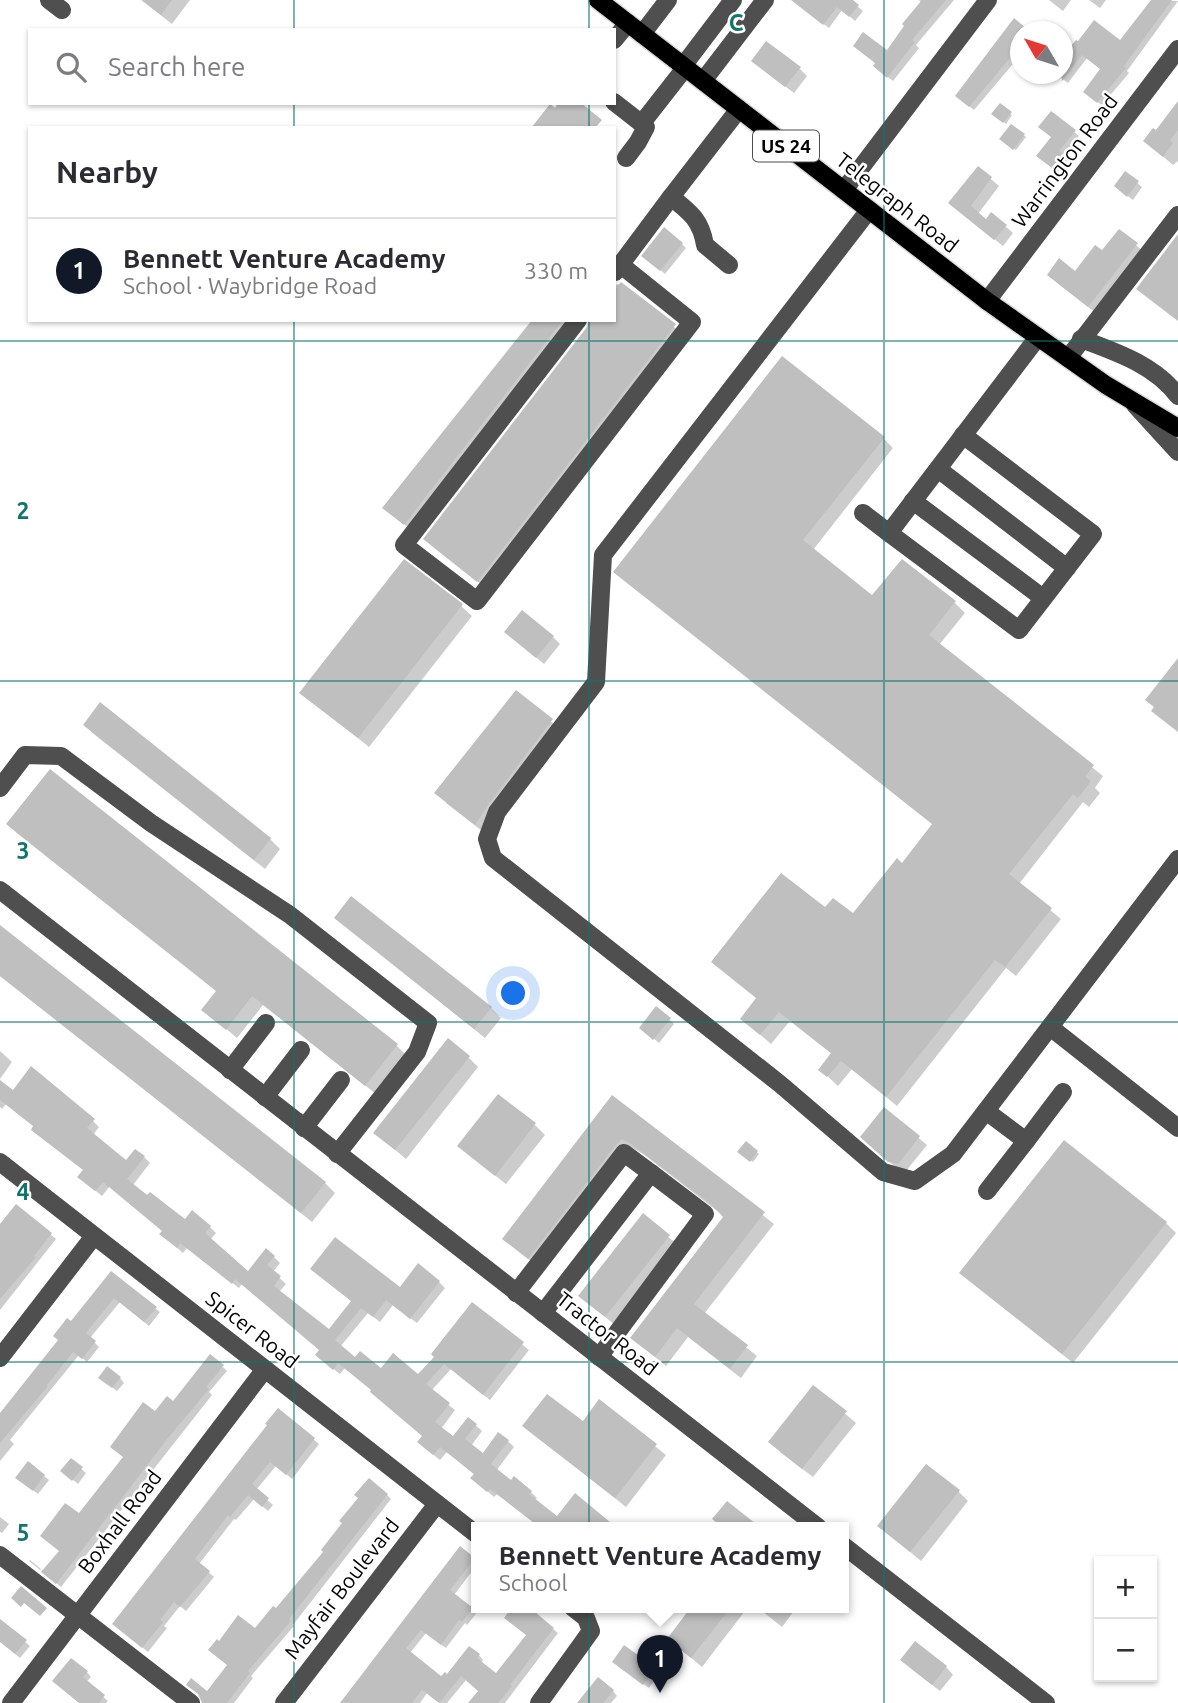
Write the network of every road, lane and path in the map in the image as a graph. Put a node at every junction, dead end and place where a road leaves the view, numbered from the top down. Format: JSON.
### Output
{"nodes":[{"id":1,"x":598,"y":0,"type":"edge"},
{"id":2,"x":667,"y":0,"type":"edge"},
{"id":3,"x":733,"y":0,"type":"edge"},
{"id":4,"x":765,"y":0,"type":"edge"},
{"id":5,"x":988,"y":0,"type":"edge"},
{"id":6,"x":635,"y":29,"type":"junction"},
{"id":7,"x":616,"y":39,"type":"edge"},
{"id":8,"x":1178,"y":49,"type":"edge"},
{"id":9,"x":684,"y":67,"type":"junction"},
{"id":10,"x":703,"y":81,"type":"junction"},
{"id":11,"x":616,"y":104,"type":"edge"},
{"id":12,"x":739,"y":109,"type":"junction"},
{"id":13,"x":642,"y":123,"type":"junction"},
{"id":14,"x":626,"y":158,"type":"dead end"},
{"id":15,"x":844,"y":190,"type":"junction"},
{"id":16,"x":671,"y":197,"type":"junction"},
{"id":17,"x":869,"y":210,"type":"junction"},
{"id":18,"x":1178,"y":215,"type":"edge"},
{"id":19,"x":729,"y":265,"type":"dead end"},
{"id":20,"x":618,"y":269,"type":"edge"},
{"id":21,"x":987,"y":301,"type":"junction"},
{"id":22,"x":576,"y":322,"type":"edge"},
{"id":23,"x":1038,"y":337,"type":"junction"},
{"id":24,"x":1082,"y":339,"type":"junction"},
{"id":25,"x":1068,"y":358,"type":"junction"},
{"id":26,"x":1178,"y":396,"type":"edge"},
{"id":27,"x":1130,"y":400,"type":"junction"},
{"id":28,"x":1178,"y":428,"type":"edge"},
{"id":29,"x":963,"y":435,"type":"junction"},
{"id":30,"x":1178,"y":452,"type":"edge"},
{"id":31,"x":938,"y":469,"type":"junction"},
{"id":32,"x":913,"y":501,"type":"junction"},
{"id":33,"x":863,"y":513,"type":"dead end"},
{"id":34,"x":889,"y":533,"type":"junction"},
{"id":35,"x":1067,"y":568,"type":"junction"},
{"id":36,"x":1043,"y":598,"type":"junction"},
{"id":37,"x":0,"y":788,"type":"edge"},
{"id":38,"x":1178,"y":859,"type":"edge"},
{"id":39,"x":0,"y":890,"type":"edge"},
{"id":40,"x":266,"y":1023,"type":"dead end"},
{"id":41,"x":1050,"y":1027,"type":"junction"},
{"id":42,"x":301,"y":1050,"type":"dead end"},
{"id":43,"x":230,"y":1070,"type":"junction"},
{"id":44,"x":341,"y":1080,"type":"dead end"},
{"id":45,"x":1063,"y":1092,"type":"dead end"},
{"id":46,"x":265,"y":1097,"type":"junction"},
{"id":47,"x":986,"y":1111,"type":"junction"},
{"id":48,"x":304,"y":1128,"type":"junction"},
{"id":49,"x":1178,"y":1128,"type":"edge"},
{"id":50,"x":1026,"y":1141,"type":"junction"},
{"id":51,"x":337,"y":1154,"type":"junction"},
{"id":52,"x":0,"y":1162,"type":"edge"},
{"id":53,"x":650,"y":1173,"type":"junction"},
{"id":54,"x":987,"y":1191,"type":"dead end"},
{"id":55,"x":94,"y":1236,"type":"junction"},
{"id":56,"x":516,"y":1293,"type":"junction"},
{"id":57,"x":543,"y":1313,"type":"junction"},
{"id":58,"x":599,"y":1357,"type":"junction"},
{"id":59,"x":0,"y":1358,"type":"edge"},
{"id":60,"x":265,"y":1369,"type":"junction"},
{"id":61,"x":437,"y":1504,"type":"junction"},
{"id":62,"x":812,"y":1522,"type":"edge"},
{"id":63,"x":471,"y":1530,"type":"edge"},
{"id":64,"x":849,"y":1550,"type":"edge"},
{"id":65,"x":0,"y":1555,"type":"edge"},
{"id":66,"x":580,"y":1613,"type":"edge"},
{"id":67,"x":77,"y":1616,"type":"junction"},
{"id":68,"x":0,"y":1699,"type":"edge"},
{"id":69,"x":5,"y":1703,"type":"edge"},
{"id":70,"x":11,"y":1703,"type":"edge"},
{"id":71,"x":191,"y":1703,"type":"edge"},
{"id":72,"x":284,"y":1703,"type":"edge"},
{"id":73,"x":539,"y":1703,"type":"edge"},
{"id":74,"x":1046,"y":1703,"type":"edge"}],
"edges":[{"from":1,"to":6,"type":"main road","name":"Telegraph Road","number":"US 24"},
{"from":2,"to":6,"type":"street"},
{"from":3,"to":9,"type":"street"},
{"from":4,"to":10,"type":"street"},
{"from":5,"to":15,"type":"street"},
{"from":6,"to":7,"type":"street"},
{"from":6,"to":9,"type":"main road","name":"Telegraph Road","number":"US 24"},
{"from":8,"to":21,"type":"street","name":"Warrington Road"},
{"from":9,"to":10,"type":"main road","name":"Telegraph Road","number":"US 24"},
{"from":9,"to":13,"type":"street"},
{"from":10,"to":12,"type":"main road","name":"Telegraph Road","number":"US 24"},
{"from":11,"to":13,"type":"street"},
{"from":12,"to":15,"type":"main road","name":"Telegraph Road","number":"US 24"},
{"from":12,"to":16,"type":"street"},
{"from":13,"to":14,"type":"street"},
{"from":15,"to":17,"type":"main road","name":"Telegraph Road","number":"US 24"},
{"from":16,"to":19,"type":"street"},
{"from":16,"to":20,"type":"street"},
{"from":17,"to":21,"type":"main road","name":"Telegraph Road","number":"US 24"},
{"from":17,"to":47,"type":"street"},
{"from":18,"to":24,"type":"street"},
{"from":20,"to":22,"type":"street"},
{"from":21,"to":23,"type":"main road","name":"Telegraph Road","number":"US 24"},
{"from":23,"to":25,"type":"main road","name":"Telegraph Road","number":"US 24"},
{"from":23,"to":29,"type":"street"},
{"from":24,"to":25,"type":"street"},
{"from":24,"to":26,"type":"street"},
{"from":25,"to":27,"type":"main road","name":"Telegraph Road","number":"US 24"},
{"from":27,"to":28,"type":"main road","name":"Telegraph Road","number":"US 24"},
{"from":27,"to":30,"type":"street"},
{"from":29,"to":31,"type":"street"},
{"from":29,"to":35,"type":"street"},
{"from":31,"to":32,"type":"street"},
{"from":31,"to":35,"type":"street"},
{"from":32,"to":34,"type":"street"},
{"from":32,"to":36,"type":"street"},
{"from":33,"to":34,"type":"street"},
{"from":34,"to":36,"type":"street"},
{"from":35,"to":36,"type":"street"},
{"from":37,"to":51,"type":"street"},
{"from":38,"to":41,"type":"street"},
{"from":39,"to":43,"type":"street","name":"Tractor Road"},
{"from":40,"to":43,"type":"street"},
{"from":41,"to":47,"type":"street"},
{"from":41,"to":49,"type":"street"},
{"from":42,"to":46,"type":"street"},
{"from":43,"to":46,"type":"street","name":"Tractor Road"},
{"from":44,"to":48,"type":"street"},
{"from":45,"to":50,"type":"street"},
{"from":46,"to":48,"type":"street","name":"Tractor Road"},
{"from":47,"to":50,"type":"street"},
{"from":48,"to":51,"type":"street","name":"Tractor Road"},
{"from":50,"to":54,"type":"street"},
{"from":51,"to":56,"type":"street","name":"Tractor Road"},
{"from":52,"to":55,"type":"street","name":"Spicer Road"},
{"from":53,"to":56,"type":"street"},
{"from":53,"to":57,"type":"street"},
{"from":53,"to":58,"type":"street"},
{"from":55,"to":59,"type":"street"},
{"from":55,"to":60,"type":"street","name":"Spicer Road"},
{"from":56,"to":57,"type":"street","name":"Tractor Road"},
{"from":57,"to":58,"type":"street","name":"Tractor Road"},
{"from":58,"to":62,"type":"street","name":"Tractor Road"},
{"from":60,"to":61,"type":"street","name":"Spicer Road"},
{"from":60,"to":67,"type":"street","name":"Boxhall Road"},
{"from":61,"to":63,"type":"street","name":"Spicer Road"},
{"from":61,"to":72,"type":"street","name":"Mayfair Boulevard"},
{"from":64,"to":74,"type":"street"},
{"from":65,"to":67,"type":"street"},
{"from":66,"to":73,"type":"street"},
{"from":67,"to":70,"type":"street","name":"Boxhall Road"},
{"from":67,"to":71,"type":"street"},
{"from":68,"to":69,"type":"street"}]}
